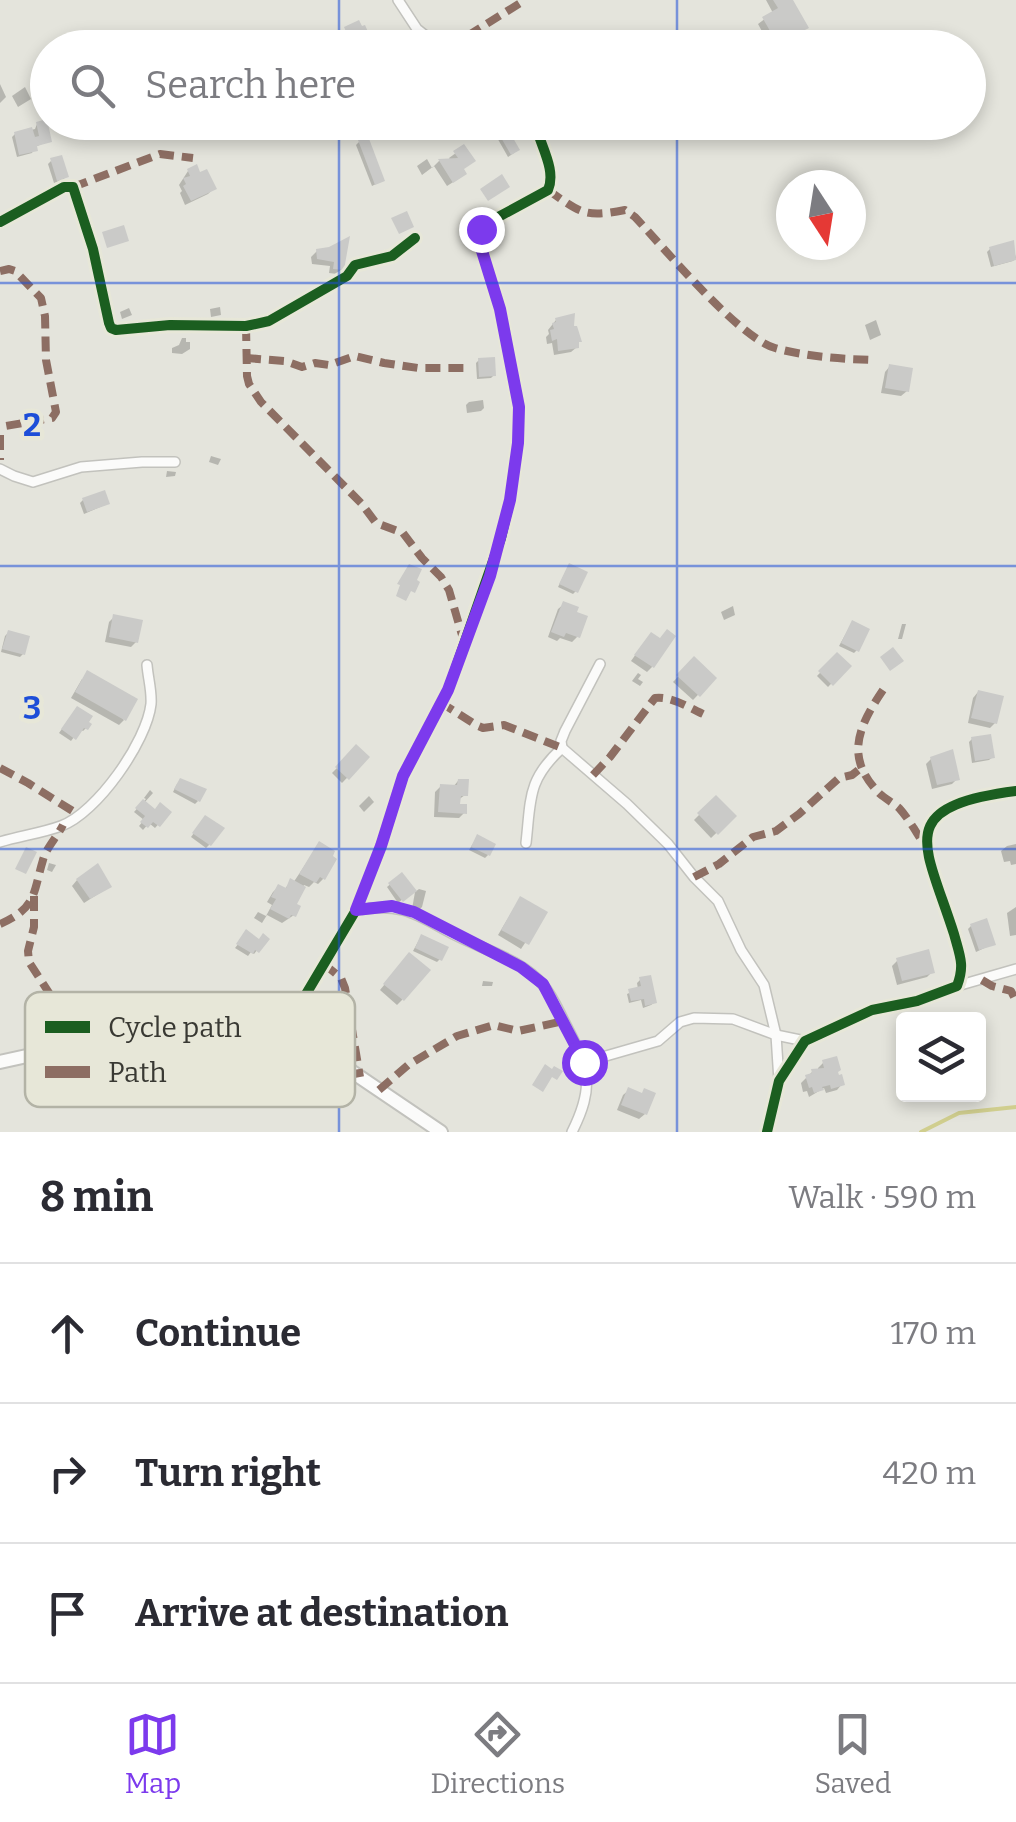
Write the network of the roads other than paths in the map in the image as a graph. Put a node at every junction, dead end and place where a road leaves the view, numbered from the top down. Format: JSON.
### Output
{"nodes":[{"id":1,"x":398,"y":0,"type":"edge"},
{"id":2,"x":419,"y":30,"type":"edge"},
{"id":3,"x":541,"y":140,"type":"edge"},
{"id":4,"x":0,"y":222,"type":"edge"},
{"id":5,"x":415,"y":238,"type":"dead end"},
{"id":6,"x":175,"y":462,"type":"dead end"},
{"id":7,"x":0,"y":468,"type":"edge"},
{"id":8,"x":600,"y":664,"type":"dead end"},
{"id":9,"x":147,"y":665,"type":"dead end"},
{"id":10,"x":562,"y":748,"type":"junction"},
{"id":11,"x":1016,"y":791,"type":"edge"},
{"id":12,"x":0,"y":842,"type":"edge"},
{"id":13,"x":526,"y":843,"type":"dead end"},
{"id":14,"x":356,"y":910,"type":"junction"},
{"id":15,"x":1016,"y":969,"type":"edge"},
{"id":16,"x":957,"y":986,"type":"junction"},
{"id":17,"x":307,"y":992,"type":"edge"},
{"id":18,"x":776,"y":1035,"type":"junction"},
{"id":19,"x":805,"y":1041,"type":"junction"},
{"id":20,"x":25,"y":1056,"type":"edge"},
{"id":21,"x":0,"y":1062,"type":"edge"},
{"id":22,"x":584,"y":1062,"type":"junction"},
{"id":23,"x":355,"y":1074,"type":"edge"},
{"id":24,"x":780,"y":1081,"type":"junction"},
{"id":25,"x":440,"y":1132,"type":"edge"},
{"id":26,"x":572,"y":1132,"type":"edge"},
{"id":27,"x":767,"y":1132,"type":"edge"}],
"edges":[{"from":1,"to":2,"type":"street"},
{"from":3,"to":14,"type":"street"},
{"from":4,"to":5,"type":"street"},
{"from":6,"to":7,"type":"street"},
{"from":8,"to":10,"type":"street"},
{"from":9,"to":12,"type":"street"},
{"from":10,"to":13,"type":"street"},
{"from":10,"to":18,"type":"street"},
{"from":11,"to":16,"type":"street"},
{"from":14,"to":17,"type":"street"},
{"from":14,"to":22,"type":"street"},
{"from":15,"to":16,"type":"street"},
{"from":16,"to":19,"type":"street"},
{"from":18,"to":19,"type":"street"},
{"from":18,"to":22,"type":"street"},
{"from":18,"to":24,"type":"street"},
{"from":19,"to":24,"type":"street"},
{"from":20,"to":21,"type":"street"},
{"from":22,"to":26,"type":"street"},
{"from":23,"to":25,"type":"street"},
{"from":24,"to":27,"type":"street"}]}
